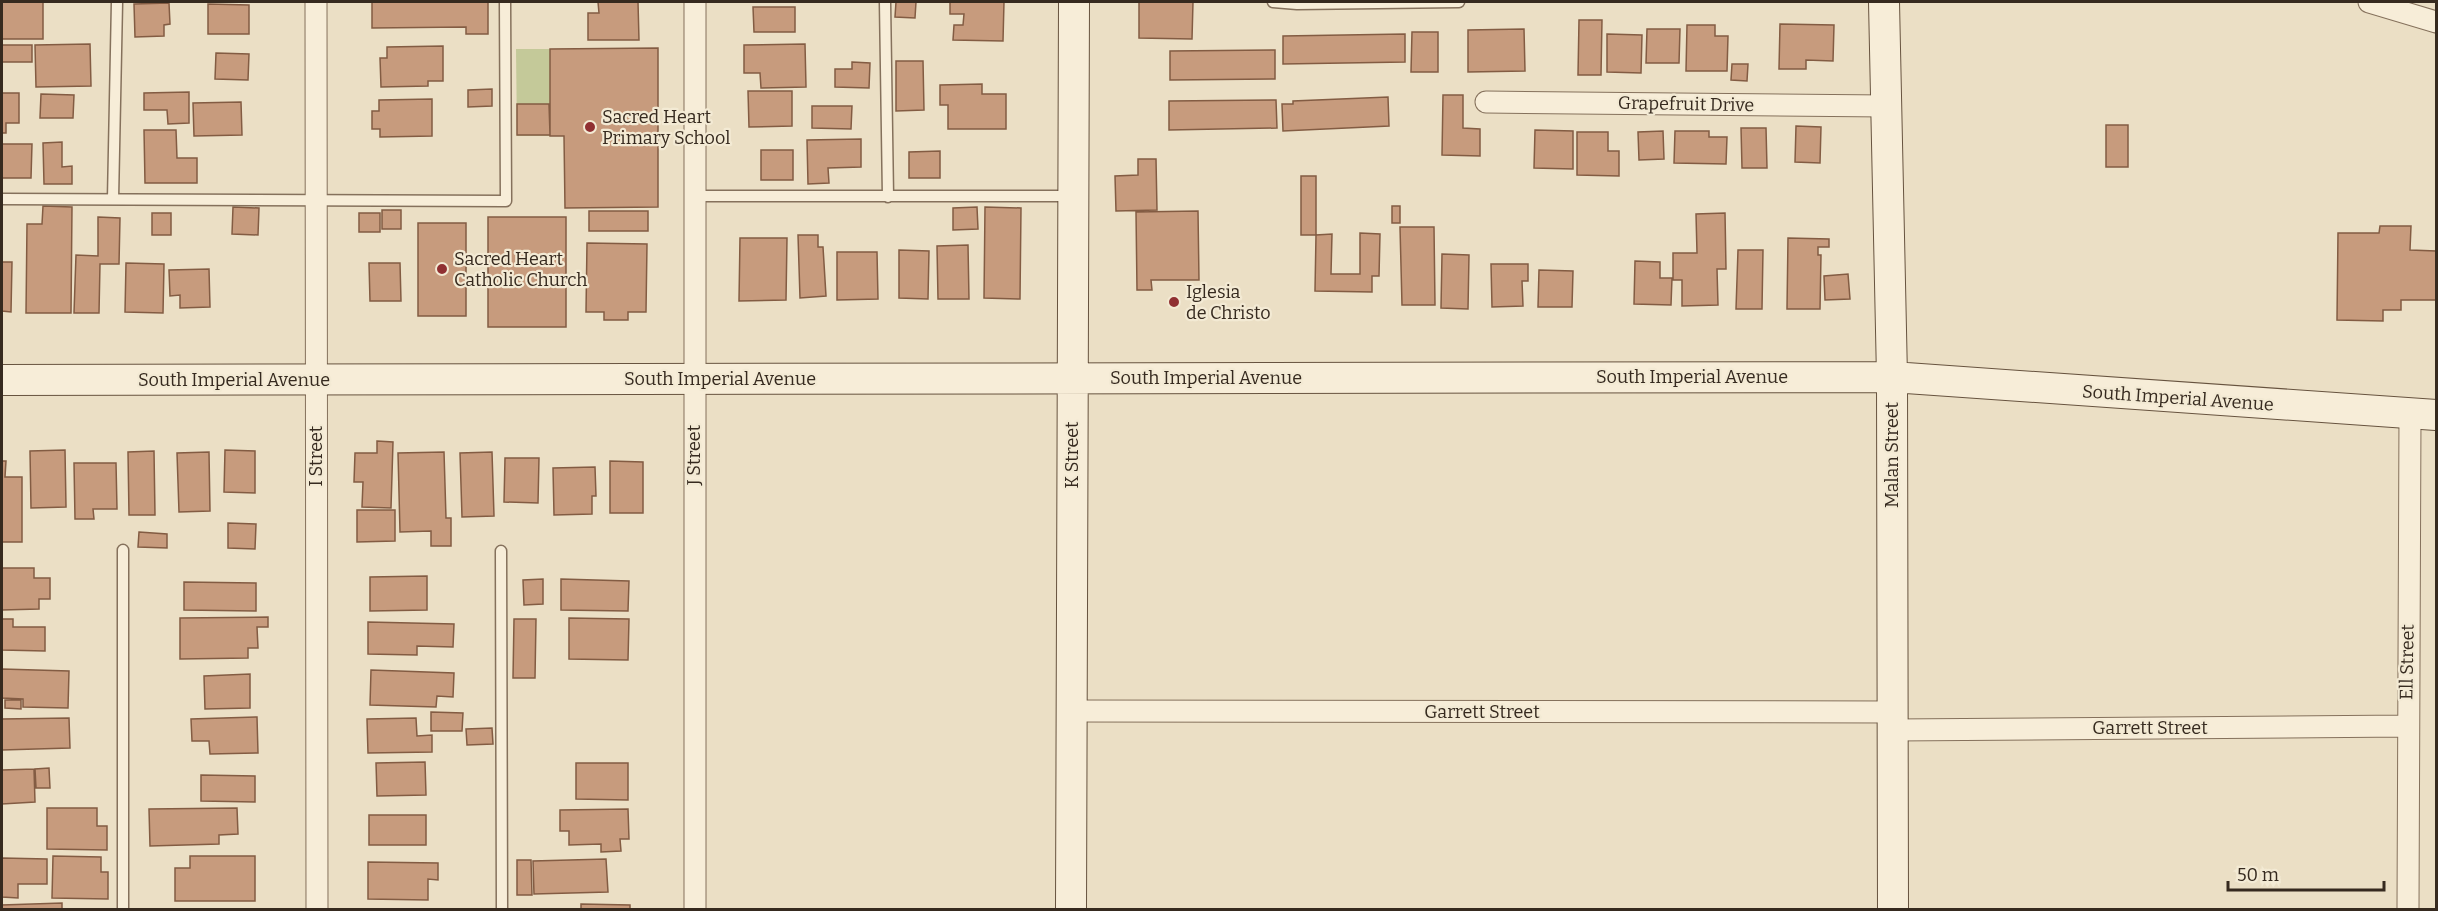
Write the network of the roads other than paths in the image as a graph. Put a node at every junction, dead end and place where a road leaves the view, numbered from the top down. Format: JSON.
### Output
{"nodes":[{"id":1,"x":117,"y":2,"type":"edge"},
{"id":2,"x":316,"y":2,"type":"edge"},
{"id":3,"x":506,"y":2,"type":"edge"},
{"id":4,"x":695,"y":2,"type":"edge"},
{"id":5,"x":885,"y":2,"type":"edge"},
{"id":6,"x":1074,"y":2,"type":"edge"},
{"id":7,"x":1273,"y":2,"type":"edge"},
{"id":8,"x":1459,"y":2,"type":"edge"},
{"id":9,"x":1884,"y":2,"type":"edge"},
{"id":10,"x":2369,"y":2,"type":"edge"},
{"id":11,"x":2436,"y":22,"type":"edge"},
{"id":12,"x":1486,"y":102,"type":"dead end"},
{"id":13,"x":1886,"y":106,"type":"junction"},
{"id":14,"x":693,"y":196,"type":"junction"},
{"id":15,"x":888,"y":196,"type":"junction"},
{"id":16,"x":1073,"y":196,"type":"junction"},
{"id":17,"x":2,"y":199,"type":"edge"},
{"id":18,"x":112,"y":199,"type":"junction"},
{"id":19,"x":316,"y":199,"type":"junction"},
{"id":20,"x":1892,"y":377,"type":"junction"},
{"id":21,"x":1072,"y":378,"type":"junction"},
{"id":22,"x":694,"y":379,"type":"junction"},
{"id":23,"x":2,"y":380,"type":"edge"},
{"id":24,"x":316,"y":380,"type":"junction"},
{"id":25,"x":2423,"y":415,"type":"edge"},
{"id":26,"x":123,"y":550,"type":"dead end"},
{"id":27,"x":501,"y":551,"type":"dead end"},
{"id":28,"x":1071,"y":711,"type":"junction"},
{"id":29,"x":1893,"y":721,"type":"junction"},
{"id":30,"x":2406,"y":726,"type":"junction"},
{"id":31,"x":123,"y":909,"type":"edge"},
{"id":32,"x":317,"y":909,"type":"edge"},
{"id":33,"x":502,"y":909,"type":"edge"},
{"id":34,"x":695,"y":909,"type":"edge"},
{"id":35,"x":1071,"y":909,"type":"edge"},
{"id":36,"x":1893,"y":909,"type":"edge"},
{"id":37,"x":2408,"y":909,"type":"edge"}],
"edges":[{"from":1,"to":18,"type":"lane"},
{"from":2,"to":19,"type":"street","name":"I Street"},
{"from":3,"to":19,"type":"lane"},
{"from":4,"to":14,"type":"street","name":"J Street"},
{"from":5,"to":15,"type":"lane"},
{"from":6,"to":16,"type":"main road","name":"K Street"},
{"from":7,"to":8,"type":"lane"},
{"from":9,"to":13,"type":"main road","name":"Malan Street"},
{"from":10,"to":11,"type":"street"},
{"from":12,"to":13,"type":"street","name":"Grapefruit Drive"},
{"from":13,"to":20,"type":"main road","name":"Malan Street"},
{"from":14,"to":15,"type":"lane"},
{"from":14,"to":22,"type":"street","name":"J Street"},
{"from":15,"to":16,"type":"lane"},
{"from":16,"to":21,"type":"main road","name":"K Street"},
{"from":17,"to":18,"type":"lane"},
{"from":18,"to":19,"type":"lane"},
{"from":19,"to":24,"type":"street","name":"I Street"},
{"from":20,"to":21,"type":"main road","name":"South Imperial Avenue"},
{"from":20,"to":25,"type":"main road","name":"South Imperial Avenue"},
{"from":20,"to":29,"type":"main road","name":"Malan Street"},
{"from":21,"to":22,"type":"main road","name":"South Imperial Avenue"},
{"from":21,"to":28,"type":"main road","name":"K Street"},
{"from":22,"to":24,"type":"main road","name":"South Imperial Avenue"},
{"from":22,"to":34,"type":"street","name":"J Street"},
{"from":23,"to":24,"type":"main road","name":"South Imperial Avenue"},
{"from":24,"to":32,"type":"street","name":"I Street"},
{"from":25,"to":30,"type":"street","name":"Ell Street"},
{"from":26,"to":31,"type":"lane"},
{"from":27,"to":33,"type":"lane"},
{"from":28,"to":29,"type":"street","name":"Garrett Street"},
{"from":28,"to":35,"type":"main road","name":"K Street"},
{"from":29,"to":30,"type":"street","name":"Garrett Street"},
{"from":29,"to":36,"type":"main road","name":"Malan Street"},
{"from":30,"to":37,"type":"street","name":"Ell Street"}]}
